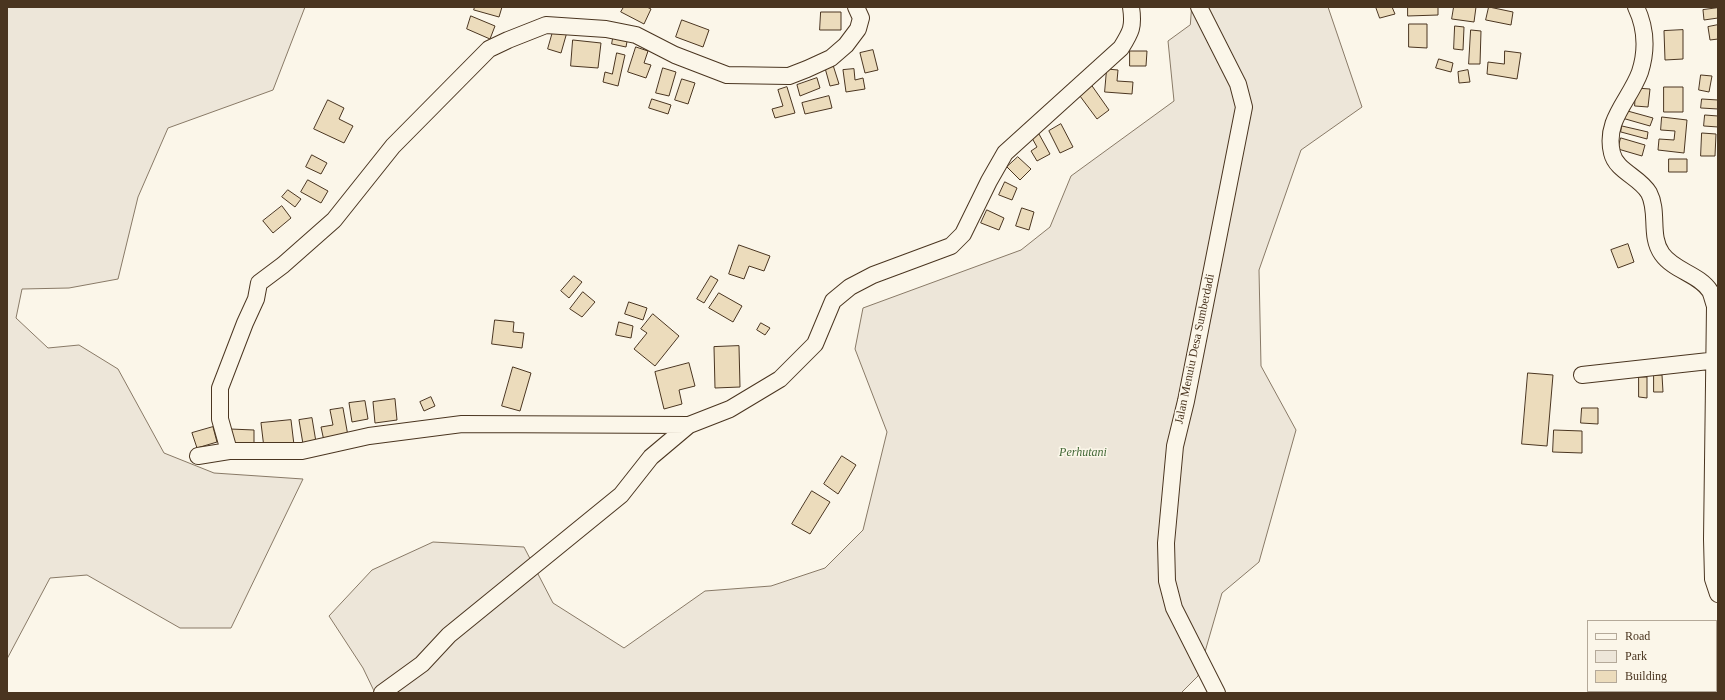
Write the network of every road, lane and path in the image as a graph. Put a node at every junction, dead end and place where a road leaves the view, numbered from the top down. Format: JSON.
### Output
{"nodes":[{"id":1,"x":856,"y":7,"type":"edge"},
{"id":2,"x":1131,"y":7,"type":"edge"},
{"id":3,"x":1199,"y":7,"type":"edge"},
{"id":4,"x":1636,"y":7,"type":"edge"},
{"id":5,"x":1716,"y":360,"type":"edge"},
{"id":6,"x":1582,"y":375,"type":"dead end"},
{"id":7,"x":689,"y":425,"type":"junction"},
{"id":8,"x":229,"y":451,"type":"junction"},
{"id":9,"x":198,"y":456,"type":"dead end"},
{"id":10,"x":1718,"y":594,"type":"edge"},
{"id":11,"x":382,"y":693,"type":"edge"},
{"id":12,"x":1217,"y":693,"type":"edge"}],
"edges":[{"from":1,"to":8,"type":"street"},
{"from":2,"to":7,"type":"street"},
{"from":3,"to":12,"type":"street","name":"Jalan Menuiu Desa Sumberdadi"},
{"from":4,"to":5,"type":"street"},
{"from":5,"to":6,"type":"street"},
{"from":5,"to":10,"type":"street"},
{"from":7,"to":8,"type":"street"},
{"from":7,"to":11,"type":"street"},
{"from":8,"to":9,"type":"street"}]}
